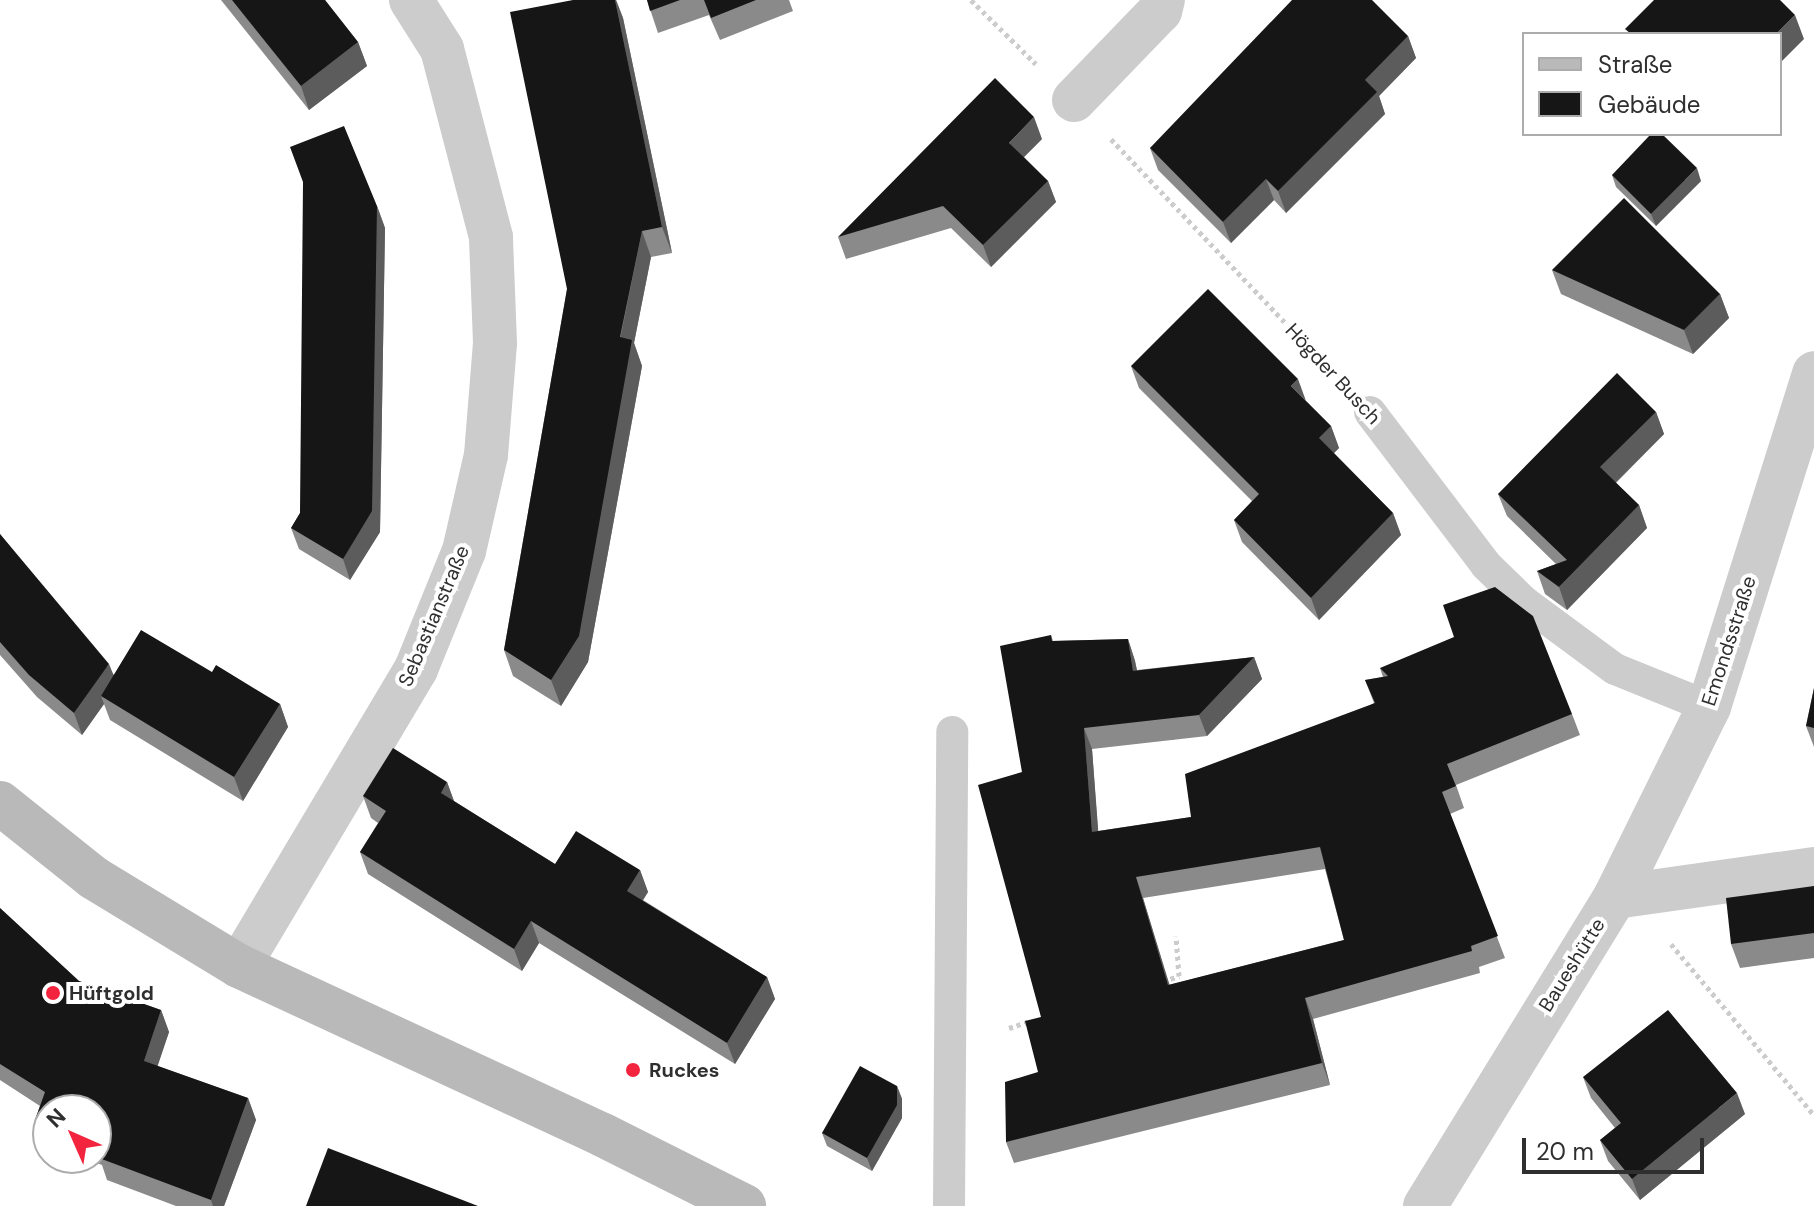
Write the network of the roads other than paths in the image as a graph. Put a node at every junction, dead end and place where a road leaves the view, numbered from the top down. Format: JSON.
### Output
{"nodes":[{"id":1,"x":411,"y":0,"type":"edge"},
{"id":2,"x":1163,"y":0,"type":"edge"},
{"id":3,"x":1074,"y":100,"type":"road end"},
{"id":4,"x":1814,"y":373,"type":"edge"},
{"id":5,"x":1370,"y":412,"type":"road end"},
{"id":6,"x":1709,"y":707,"type":"junction"},
{"id":7,"x":952,"y":732,"type":"dead end"},
{"id":8,"x":0,"y":803,"type":"edge"},
{"id":9,"x":1814,"y":869,"type":"edge"},
{"id":10,"x":1632,"y":894,"type":"junction"},
{"id":11,"x":239,"y":966,"type":"junction"},
{"id":12,"x":744,"y":1206,"type":"edge"},
{"id":13,"x":949,"y":1206,"type":"edge"},
{"id":14,"x":1425,"y":1206,"type":"edge"}],
"edges":[{"from":1,"to":11,"type":"street","name":"Sebastianstraße"},
{"from":2,"to":3,"type":"street"},
{"from":4,"to":6,"type":"street","name":"Emondsstraße"},
{"from":5,"to":6,"type":"lane","name":"Högder Busch"},
{"from":6,"to":10,"type":"street","name":"Emondsstraße"},
{"from":7,"to":13,"type":"lane"},
{"from":8,"to":11,"type":"main road"},
{"from":9,"to":10,"type":"street"},
{"from":10,"to":14,"type":"street","name":"Baueshütte"},
{"from":11,"to":12,"type":"main road"}]}
